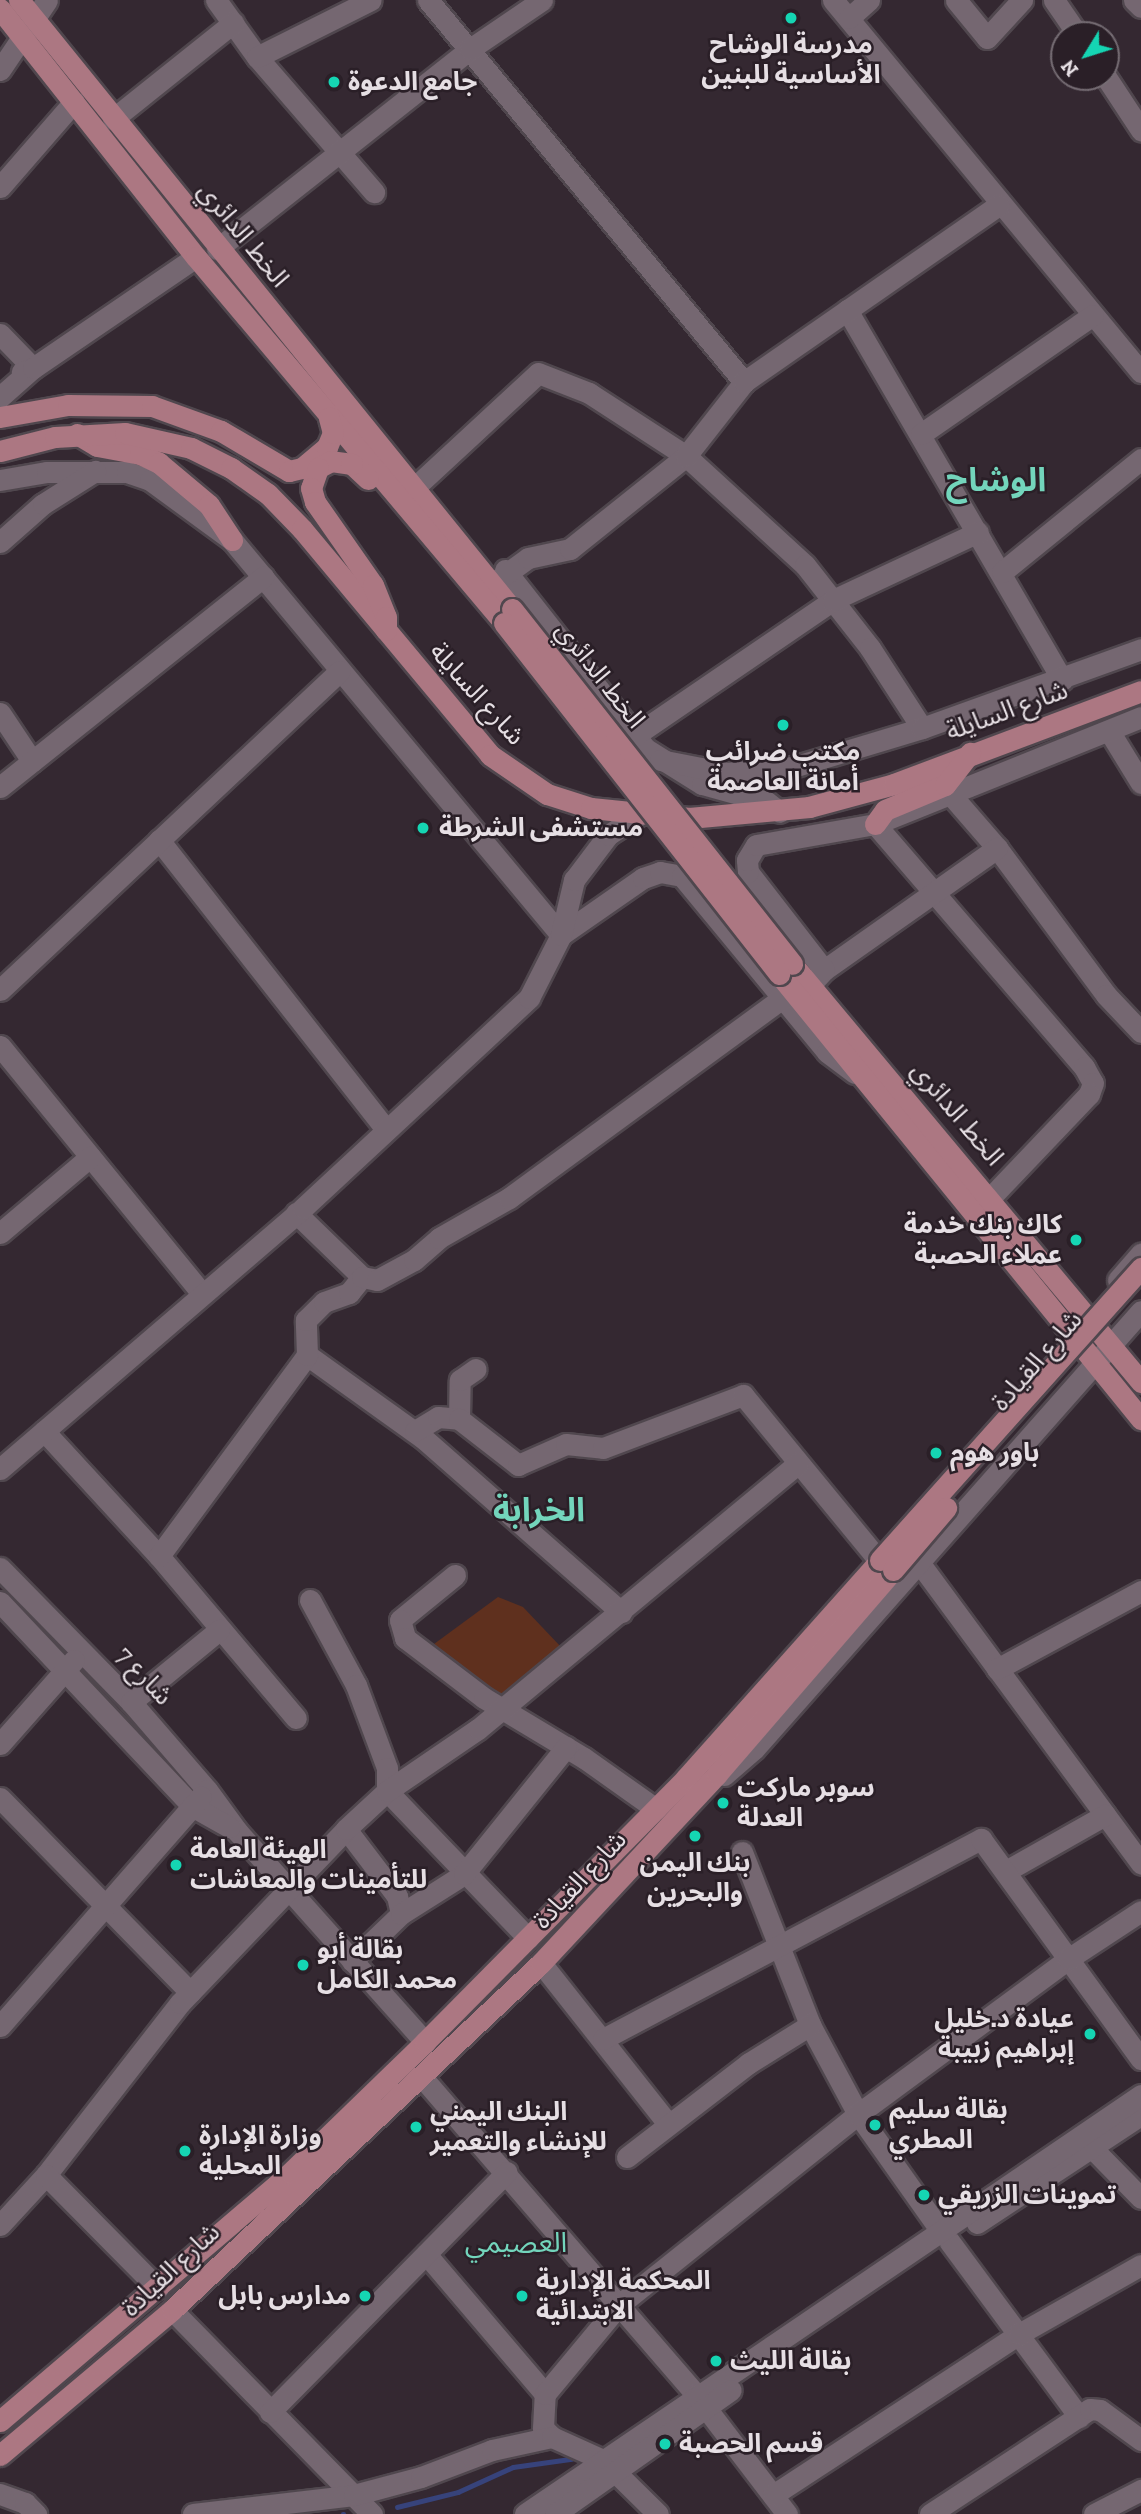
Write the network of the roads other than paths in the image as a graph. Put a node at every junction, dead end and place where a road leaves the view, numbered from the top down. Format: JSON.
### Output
{"nodes":[{"id":1,"x":19,"y":0,"type":"edge"},
{"id":2,"x":47,"y":0,"type":"edge"},
{"id":3,"x":216,"y":0,"type":"edge"},
{"id":4,"x":371,"y":0,"type":"edge"},
{"id":5,"x":428,"y":0,"type":"edge"},
{"id":6,"x":542,"y":0,"type":"edge"},
{"id":7,"x":834,"y":0,"type":"edge"},
{"id":8,"x":869,"y":0,"type":"edge"},
{"id":9,"x":956,"y":0,"type":"edge"},
{"id":10,"x":1022,"y":0,"type":"edge"},
{"id":11,"x":1055,"y":0,"type":"edge"},
{"id":12,"x":1134,"y":0,"type":"edge"},
{"id":13,"x":1141,"y":7,"type":"edge"},
{"id":14,"x":0,"y":9,"type":"edge"},
{"id":15,"x":849,"y":19,"type":"junction"},
{"id":16,"x":1069,"y":21,"type":"edge"},
{"id":17,"x":233,"y":23,"type":"junction"},
{"id":18,"x":29,"y":30,"type":"junction"},
{"id":19,"x":470,"y":49,"type":"junction"},
{"id":20,"x":257,"y":57,"type":"junction"},
{"id":21,"x":0,"y":70,"type":"edge"},
{"id":22,"x":1115,"y":91,"type":"edge"},
{"id":23,"x":74,"y":102,"type":"junction"},
{"id":24,"x":113,"y":118,"type":"junction"},
{"id":25,"x":1141,"y":130,"type":"edge"},
{"id":26,"x":341,"y":153,"type":"junction"},
{"id":27,"x":0,"y":187,"type":"edge"},
{"id":28,"x":374,"y":192,"type":"dead end"},
{"id":29,"x":999,"y":205,"type":"junction"},
{"id":30,"x":217,"y":248,"type":"junction"},
{"id":31,"x":196,"y":257,"type":"junction"},
{"id":32,"x":246,"y":301,"type":"junction"},
{"id":33,"x":847,"y":310,"type":"junction"},
{"id":34,"x":1093,"y":315,"type":"junction"},
{"id":35,"x":0,"y":334,"type":"edge"},
{"id":36,"x":33,"y":368,"type":"junction"},
{"id":37,"x":1141,"y":372,"type":"edge"},
{"id":38,"x":0,"y":381,"type":"edge"},
{"id":39,"x":744,"y":382,"type":"junction"},
{"id":40,"x":0,"y":397,"type":"edge"},
{"id":41,"x":0,"y":417,"type":"edge"},
{"id":42,"x":330,"y":418,"type":"junction"},
{"id":43,"x":77,"y":434,"type":"junction"},
{"id":44,"x":921,"y":435,"type":"junction"},
{"id":45,"x":0,"y":451,"type":"edge"},
{"id":46,"x":686,"y":456,"type":"junction"},
{"id":47,"x":1141,"y":459,"type":"edge"},
{"id":48,"x":95,"y":471,"type":"junction"},
{"id":49,"x":0,"y":480,"type":"edge"},
{"id":50,"x":383,"y":482,"type":"junction"},
{"id":51,"x":414,"y":488,"type":"junction"},
{"id":52,"x":978,"y":532,"type":"junction"},
{"id":53,"x":232,"y":540,"type":"junction"},
{"id":54,"x":0,"y":542,"type":"edge"},
{"id":55,"x":1002,"y":572,"type":"junction"},
{"id":56,"x":263,"y":577,"type":"junction"},
{"id":57,"x":499,"y":577,"type":"junction"},
{"id":58,"x":833,"y":600,"type":"junction"},
{"id":59,"x":508,"y":616,"type":"junction"},
{"id":60,"x":386,"y":632,"type":"junction"},
{"id":61,"x":1141,"y":649,"type":"edge"},
{"id":62,"x":340,"y":671,"type":"junction"},
{"id":63,"x":1062,"y":680,"type":"junction"},
{"id":64,"x":1141,"y":691,"type":"edge"},
{"id":65,"x":0,"y":713,"type":"edge"},
{"id":66,"x":1141,"y":717,"type":"edge"},
{"id":67,"x":922,"y":728,"type":"junction"},
{"id":68,"x":1109,"y":731,"type":"junction"},
{"id":69,"x":634,"y":736,"type":"junction"},
{"id":70,"x":970,"y":753,"type":"junction"},
{"id":71,"x":660,"y":760,"type":"junction"},
{"id":72,"x":32,"y":761,"type":"junction"},
{"id":73,"x":1141,"y":783,"type":"edge"},
{"id":74,"x":0,"y":787,"type":"edge"},
{"id":75,"x":952,"y":796,"type":"junction"},
{"id":76,"x":780,"y":812,"type":"junction"},
{"id":77,"x":637,"y":816,"type":"junction"},
{"id":78,"x":875,"y":824,"type":"junction"},
{"id":79,"x":159,"y":840,"type":"junction"},
{"id":80,"x":997,"y":848,"type":"junction"},
{"id":81,"x":933,"y":892,"type":"junction"},
{"id":82,"x":561,"y":935,"type":"junction"},
{"id":83,"x":786,"y":969,"type":"junction"},
{"id":84,"x":817,"y":977,"type":"junction"},
{"id":85,"x":0,"y":989,"type":"edge"},
{"id":86,"x":784,"y":997,"type":"junction"},
{"id":87,"x":1141,"y":1032,"type":"edge"},
{"id":88,"x":0,"y":1046,"type":"edge"},
{"id":89,"x":864,"y":1078,"type":"junction"},
{"id":90,"x":387,"y":1130,"type":"junction"},
{"id":91,"x":90,"y":1157,"type":"junction"},
{"id":92,"x":991,"y":1197,"type":"junction"},
{"id":93,"x":296,"y":1213,"type":"junction"},
{"id":94,"x":0,"y":1233,"type":"edge"},
{"id":95,"x":1141,"y":1254,"type":"edge"},
{"id":96,"x":1141,"y":1269,"type":"edge"},
{"id":97,"x":362,"y":1277,"type":"junction"},
{"id":98,"x":1141,"y":1285,"type":"edge"},
{"id":99,"x":202,"y":1294,"type":"junction"},
{"id":100,"x":1141,"y":1311,"type":"edge"},
{"id":101,"x":1080,"y":1323,"type":"junction"},
{"id":102,"x":1113,"y":1346,"type":"junction"},
{"id":103,"x":307,"y":1355,"type":"junction"},
{"id":104,"x":1098,"y":1364,"type":"junction"},
{"id":105,"x":476,"y":1369,"type":"dead end"},
{"id":106,"x":1141,"y":1382,"type":"edge"},
{"id":107,"x":459,"y":1419,"type":"junction"},
{"id":108,"x":1141,"y":1419,"type":"edge"},
{"id":109,"x":44,"y":1431,"type":"junction"},
{"id":110,"x":415,"y":1432,"type":"junction"},
{"id":111,"x":970,"y":1450,"type":"junction"},
{"id":112,"x":798,"y":1463,"type":"junction"},
{"id":113,"x":0,"y":1469,"type":"edge"},
{"id":114,"x":999,"y":1477,"type":"junction"},
{"id":115,"x":159,"y":1556,"type":"junction"},
{"id":116,"x":918,"y":1561,"type":"junction"},
{"id":117,"x":883,"y":1562,"type":"junction"},
{"id":118,"x":0,"y":1568,"type":"edge"},
{"id":119,"x":455,"y":1575,"type":"dead end"},
{"id":120,"x":1141,"y":1591,"type":"edge"},
{"id":121,"x":310,"y":1600,"type":"dead end"},
{"id":122,"x":0,"y":1602,"type":"edge"},
{"id":123,"x":621,"y":1612,"type":"junction"},
{"id":124,"x":219,"y":1630,"type":"junction"},
{"id":125,"x":83,"y":1651,"type":"junction"},
{"id":126,"x":997,"y":1669,"type":"junction"},
{"id":127,"x":64,"y":1670,"type":"junction"},
{"id":128,"x":131,"y":1702,"type":"junction"},
{"id":129,"x":500,"y":1708,"type":"junction"},
{"id":130,"x":296,"y":1718,"type":"dead end"},
{"id":131,"x":0,"y":1744,"type":"edge"},
{"id":132,"x":566,"y":1747,"type":"junction"},
{"id":133,"x":694,"y":1784,"type":"junction"},
{"id":134,"x":207,"y":1790,"type":"junction"},
{"id":135,"x":387,"y":1791,"type":"junction"},
{"id":136,"x":0,"y":1798,"type":"edge"},
{"id":137,"x":192,"y":1806,"type":"junction"},
{"id":138,"x":656,"y":1808,"type":"junction"},
{"id":139,"x":1105,"y":1815,"type":"junction"},
{"id":140,"x":346,"y":1829,"type":"junction"},
{"id":141,"x":236,"y":1832,"type":"junction"},
{"id":142,"x":742,"y":1852,"type":"dead end"},
{"id":143,"x":1141,"y":1864,"type":"edge"},
{"id":144,"x":1006,"y":1871,"type":"junction"},
{"id":145,"x":464,"y":1874,"type":"junction"},
{"id":146,"x":288,"y":1889,"type":"junction"},
{"id":147,"x":106,"y":1902,"type":"junction"},
{"id":148,"x":1141,"y":1911,"type":"edge"},
{"id":149,"x":401,"y":1914,"type":"junction"},
{"id":150,"x":528,"y":1938,"type":"junction"},
{"id":151,"x":778,"y":1945,"type":"junction"},
{"id":152,"x":1068,"y":1959,"type":"junction"},
{"id":153,"x":352,"y":1961,"type":"junction"},
{"id":154,"x":541,"y":1963,"type":"junction"},
{"id":155,"x":190,"y":1992,"type":"junction"},
{"id":156,"x":810,"y":2025,"type":"junction"},
{"id":157,"x":0,"y":2026,"type":"edge"},
{"id":158,"x":603,"y":2039,"type":"junction"},
{"id":159,"x":425,"y":2042,"type":"junction"},
{"id":160,"x":1141,"y":2059,"type":"edge"},
{"id":161,"x":421,"y":2076,"type":"junction"},
{"id":162,"x":1141,"y":2095,"type":"edge"},
{"id":163,"x":858,"y":2114,"type":"junction"},
{"id":164,"x":1141,"y":2115,"type":"edge"},
{"id":165,"x":668,"y":2124,"type":"junction"},
{"id":166,"x":1092,"y":2148,"type":"junction"},
{"id":167,"x":627,"y":2157,"type":"dead end"},
{"id":168,"x":507,"y":2172,"type":"junction"},
{"id":169,"x":46,"y":2175,"type":"junction"},
{"id":170,"x":1141,"y":2198,"type":"edge"},
{"id":171,"x":0,"y":2225,"type":"edge"},
{"id":172,"x":945,"y":2236,"type":"junction"},
{"id":173,"x":426,"y":2254,"type":"junction"},
{"id":174,"x":1141,"y":2265,"type":"edge"},
{"id":175,"x":158,"y":2288,"type":"junction"},
{"id":176,"x":619,"y":2305,"type":"junction"},
{"id":177,"x":172,"y":2310,"type":"junction"},
{"id":178,"x":1019,"y":2334,"type":"junction"},
{"id":179,"x":545,"y":2395,"type":"junction"},
{"id":180,"x":700,"y":2401,"type":"junction"},
{"id":181,"x":270,"y":2412,"type":"junction"},
{"id":182,"x":1079,"y":2417,"type":"junction"},
{"id":183,"x":0,"y":2421,"type":"edge"},
{"id":184,"x":552,"y":2437,"type":"junction"},
{"id":185,"x":1141,"y":2440,"type":"edge"},
{"id":186,"x":0,"y":2455,"type":"edge"},
{"id":187,"x":609,"y":2466,"type":"junction"},
{"id":188,"x":1141,"y":2490,"type":"edge"},
{"id":189,"x":0,"y":2494,"type":"edge"},
{"id":190,"x":354,"y":2495,"type":"junction"},
{"id":191,"x":772,"y":2495,"type":"junction"},
{"id":192,"x":36,"y":2514,"type":"edge"},
{"id":193,"x":193,"y":2514,"type":"edge"},
{"id":194,"x":372,"y":2514,"type":"edge"},
{"id":195,"x":526,"y":2514,"type":"edge"},
{"id":196,"x":555,"y":2514,"type":"edge"},
{"id":197,"x":658,"y":2514,"type":"edge"},
{"id":198,"x":786,"y":2514,"type":"edge"},
{"id":199,"x":930,"y":2514,"type":"edge"},
{"id":200,"x":1094,"y":2514,"type":"edge"}],
"edges":[{"from":1,"to":18,"type":"main road","name":"الخط الدائري"},
{"from":2,"to":18,"type":"street"},
{"from":3,"to":17,"type":"street"},
{"from":4,"to":20,"type":"street"},
{"from":5,"to":19,"type":"street"},
{"from":6,"to":19,"type":"street"},
{"from":7,"to":15,"type":"street"},
{"from":8,"to":15,"type":"street"},
{"from":9,"to":10,"type":"street"},
{"from":11,"to":16,"type":"street"},
{"from":12,"to":13,"type":"street"},
{"from":14,"to":18,"type":"main road","name":"الخط الدائري"},
{"from":15,"to":29,"type":"street"},
{"from":17,"to":20,"type":"street"},
{"from":17,"to":24,"type":"street"},
{"from":18,"to":21,"type":"street"},
{"from":18,"to":23,"type":"main road","name":"الخط الدائري"},
{"from":18,"to":24,"type":"main road","name":"الخط الدائري"},
{"from":19,"to":26,"type":"street"},
{"from":19,"to":39,"type":"street"},
{"from":20,"to":26,"type":"street"},
{"from":22,"to":25,"type":"street"},
{"from":23,"to":27,"type":"street"},
{"from":23,"to":31,"type":"main road","name":"الخط الدائري"},
{"from":24,"to":30,"type":"main road","name":"الخط الدائري"},
{"from":26,"to":28,"type":"street"},
{"from":26,"to":30,"type":"street"},
{"from":29,"to":33,"type":"street"},
{"from":29,"to":34,"type":"street"},
{"from":30,"to":32,"type":"main road","name":"الخط الدائري"},
{"from":31,"to":32,"type":"main road","name":"الخط الدائري"},
{"from":31,"to":36,"type":"street"},
{"from":32,"to":42,"type":"main road","name":"الخط الدائري"},
{"from":32,"to":51,"type":"main road","name":"الخط الدائري"},
{"from":33,"to":39,"type":"street"},
{"from":33,"to":44,"type":"street"},
{"from":34,"to":37,"type":"street"},
{"from":34,"to":44,"type":"street"},
{"from":35,"to":36,"type":"street"},
{"from":36,"to":38,"type":"street"},
{"from":36,"to":40,"type":"street"},
{"from":39,"to":46,"type":"street"},
{"from":41,"to":42,"type":"main road"},
{"from":42,"to":50,"type":"main road","name":"الخط الدائري"},
{"from":43,"to":45,"type":"main road","name":"شارع السايلة"},
{"from":43,"to":53,"type":"main road"},
{"from":43,"to":60,"type":"main road","name":"شارع السايلة"},
{"from":44,"to":52,"type":"street"},
{"from":46,"to":51,"type":"street"},
{"from":46,"to":57,"type":"street"},
{"from":46,"to":58,"type":"street"},
{"from":47,"to":55,"type":"street"},
{"from":48,"to":49,"type":"street"},
{"from":48,"to":53,"type":"street"},
{"from":48,"to":54,"type":"street"},
{"from":50,"to":59,"type":"main road","name":"الخط الدائري"},
{"from":50,"to":60,"type":"main road"},
{"from":51,"to":57,"type":"main road","name":"الخط الدائري"},
{"from":52,"to":55,"type":"street"},
{"from":52,"to":58,"type":"street"},
{"from":53,"to":56,"type":"street"},
{"from":55,"to":63,"type":"street"},
{"from":56,"to":62,"type":"street"},
{"from":56,"to":72,"type":"street"},
{"from":57,"to":59,"type":"main road","name":"الخط الدائري"},
{"from":57,"to":69,"type":"street"},
{"from":58,"to":67,"type":"street"},
{"from":58,"to":69,"type":"street"},
{"from":59,"to":83,"type":"main road","name":"الخط الدائري","bridge":true},
{"from":60,"to":77,"type":"main road","name":"شارع السايلة"},
{"from":61,"to":63,"type":"street"},
{"from":62,"to":79,"type":"street"},
{"from":62,"to":82,"type":"street"},
{"from":63,"to":67,"type":"street"},
{"from":64,"to":70,"type":"main road","name":"شارع السايلة"},
{"from":65,"to":72,"type":"street"},
{"from":66,"to":68,"type":"street"},
{"from":67,"to":71,"type":"street"},
{"from":68,"to":73,"type":"street"},
{"from":68,"to":75,"type":"street"},
{"from":69,"to":71,"type":"street"},
{"from":70,"to":76,"type":"main road","name":"شارع السايلة"},
{"from":70,"to":78,"type":"main road"},
{"from":71,"to":76,"type":"street"},
{"from":72,"to":74,"type":"street"},
{"from":75,"to":78,"type":"street"},
{"from":75,"to":80,"type":"street"},
{"from":76,"to":77,"type":"main road","name":"شارع السايلة"},
{"from":77,"to":82,"type":"street"},
{"from":78,"to":81,"type":"street"},
{"from":78,"to":84,"type":"street"},
{"from":79,"to":85,"type":"street"},
{"from":79,"to":90,"type":"street"},
{"from":80,"to":81,"type":"street"},
{"from":80,"to":87,"type":"street"},
{"from":81,"to":84,"type":"street"},
{"from":81,"to":92,"type":"street"},
{"from":82,"to":86,"type":"street"},
{"from":82,"to":90,"type":"street"},
{"from":83,"to":84,"type":"main road","name":"الخط الدائري"},
{"from":83,"to":89,"type":"main road"},
{"from":84,"to":92,"type":"main road","name":"الخط الدائري"},
{"from":86,"to":89,"type":"street"},
{"from":86,"to":97,"type":"street"},
{"from":88,"to":91,"type":"street"},
{"from":89,"to":101,"type":"main road"},
{"from":90,"to":93,"type":"street"},
{"from":91,"to":94,"type":"street"},
{"from":91,"to":99,"type":"street"},
{"from":92,"to":101,"type":"main road","name":"الخط الدائري"},
{"from":93,"to":97,"type":"street"},
{"from":93,"to":99,"type":"street"},
{"from":95,"to":101,"type":"street"},
{"from":96,"to":117,"type":"main road","name":"شارع القيادة","bridge":true},
{"from":97,"to":103,"type":"street"},
{"from":98,"to":117,"type":"main road","name":"شارع القيادة","bridge":true},
{"from":99,"to":109,"type":"street"},
{"from":100,"to":102,"type":"street"},
{"from":101,"to":102,"type":"main road","name":"الخط الدائري"},
{"from":101,"to":104,"type":"main road"},
{"from":101,"to":111,"type":"street"},
{"from":102,"to":104,"type":"street"},
{"from":102,"to":106,"type":"main road","name":"الخط الدائري"},
{"from":103,"to":110,"type":"street"},
{"from":103,"to":115,"type":"street"},
{"from":104,"to":108,"type":"main road"},
{"from":104,"to":114,"type":"street"},
{"from":105,"to":107,"type":"street"},
{"from":107,"to":110,"type":"street"},
{"from":107,"to":112,"type":"street"},
{"from":109,"to":113,"type":"street"},
{"from":109,"to":115,"type":"street"},
{"from":110,"to":123,"type":"street"},
{"from":111,"to":114,"type":"street"},
{"from":111,"to":117,"type":"street"},
{"from":112,"to":117,"type":"street"},
{"from":112,"to":123,"type":"street"},
{"from":114,"to":116,"type":"street"},
{"from":115,"to":124,"type":"street"},
{"from":116,"to":126,"type":"street"},
{"from":116,"to":133,"type":"street"},
{"from":117,"to":133,"type":"main road","name":"شارع القيادة"},
{"from":118,"to":125,"type":"street","name":"شارع 7"},
{"from":119,"to":129,"type":"street"},
{"from":120,"to":126,"type":"street"},
{"from":121,"to":135,"type":"street"},
{"from":122,"to":127,"type":"street","name":"شارع 7"},
{"from":123,"to":129,"type":"street"},
{"from":124,"to":128,"type":"street"},
{"from":124,"to":130,"type":"street"},
{"from":125,"to":127,"type":"street"},
{"from":125,"to":128,"type":"street","name":"شارع 7"},
{"from":126,"to":139,"type":"street"},
{"from":127,"to":131,"type":"street"},
{"from":127,"to":137,"type":"street","name":"شارع 7"},
{"from":128,"to":134,"type":"street","name":"شارع 7"},
{"from":129,"to":132,"type":"street"},
{"from":129,"to":135,"type":"street"},
{"from":132,"to":138,"type":"street"},
{"from":132,"to":145,"type":"street"},
{"from":133,"to":138,"type":"main road","name":"شارع القيادة"},
{"from":133,"to":154,"type":"main road","name":"شارع القيادة"},
{"from":134,"to":137,"type":"street"},
{"from":134,"to":141,"type":"street","name":"شارع 7"},
{"from":135,"to":140,"type":"street"},
{"from":135,"to":145,"type":"street"},
{"from":136,"to":147,"type":"street"},
{"from":137,"to":141,"type":"street","name":"شارع 7"},
{"from":137,"to":147,"type":"street"},
{"from":138,"to":150,"type":"main road","name":"شارع القيادة"},
{"from":139,"to":143,"type":"street"},
{"from":139,"to":144,"type":"street"},
{"from":140,"to":146,"type":"street"},
{"from":140,"to":149,"type":"street"},
{"from":141,"to":146,"type":"street","name":"شارع 7"},
{"from":142,"to":151,"type":"street"},
{"from":144,"to":151,"type":"street"},
{"from":144,"to":152,"type":"street"},
{"from":145,"to":149,"type":"street"},
{"from":145,"to":150,"type":"street"},
{"from":146,"to":153,"type":"street","name":"شارع 7"},
{"from":146,"to":155,"type":"street"},
{"from":147,"to":155,"type":"street"},
{"from":147,"to":157,"type":"street"},
{"from":148,"to":152,"type":"street"},
{"from":149,"to":153,"type":"street"},
{"from":150,"to":159,"type":"main road","name":"شارع القيادة"},
{"from":151,"to":156,"type":"street"},
{"from":151,"to":158,"type":"street"},
{"from":152,"to":160,"type":"street"},
{"from":152,"to":163,"type":"street"},
{"from":153,"to":159,"type":"street","name":"شارع 7"},
{"from":154,"to":158,"type":"street"},
{"from":154,"to":161,"type":"main road","name":"شارع القيادة"},
{"from":155,"to":169,"type":"street"},
{"from":156,"to":163,"type":"street"},
{"from":156,"to":165,"type":"street"},
{"from":158,"to":165,"type":"street"},
{"from":159,"to":175,"type":"main road","name":"شارع القيادة"},
{"from":161,"to":168,"type":"street"},
{"from":161,"to":177,"type":"main road","name":"شارع القيادة"},
{"from":162,"to":172,"type":"street"},
{"from":163,"to":172,"type":"street"},
{"from":163,"to":176,"type":"street"},
{"from":164,"to":166,"type":"street"},
{"from":165,"to":167,"type":"street"},
{"from":166,"to":170,"type":"street"},
{"from":166,"to":172,"type":"street"},
{"from":168,"to":173,"type":"street"},
{"from":168,"to":176,"type":"street"},
{"from":169,"to":171,"type":"street"},
{"from":169,"to":175,"type":"street"},
{"from":172,"to":178,"type":"street"},
{"from":172,"to":180,"type":"street"},
{"from":173,"to":179,"type":"street"},
{"from":173,"to":181,"type":"street"},
{"from":174,"to":178,"type":"street"},
{"from":175,"to":183,"type":"main road","name":"شارع القيادة"},
{"from":176,"to":179,"type":"street"},
{"from":176,"to":180,"type":"street"},
{"from":177,"to":181,"type":"street"},
{"from":177,"to":186,"type":"main road","name":"شارع القيادة"},
{"from":178,"to":182,"type":"street"},
{"from":178,"to":191,"type":"street"},
{"from":179,"to":184,"type":"street"},
{"from":180,"to":187,"type":"street"},
{"from":180,"to":191,"type":"street"},
{"from":181,"to":190,"type":"street"},
{"from":182,"to":185,"type":"street"},
{"from":182,"to":199,"type":"street"},
{"from":184,"to":187,"type":"street"},
{"from":184,"to":190,"type":"street"},
{"from":187,"to":195,"type":"street"},
{"from":187,"to":196,"type":"street"},
{"from":187,"to":197,"type":"street"},
{"from":188,"to":200,"type":"street"},
{"from":189,"to":192,"type":"street"},
{"from":190,"to":193,"type":"street"},
{"from":190,"to":194,"type":"street"},
{"from":191,"to":198,"type":"street"}]}
